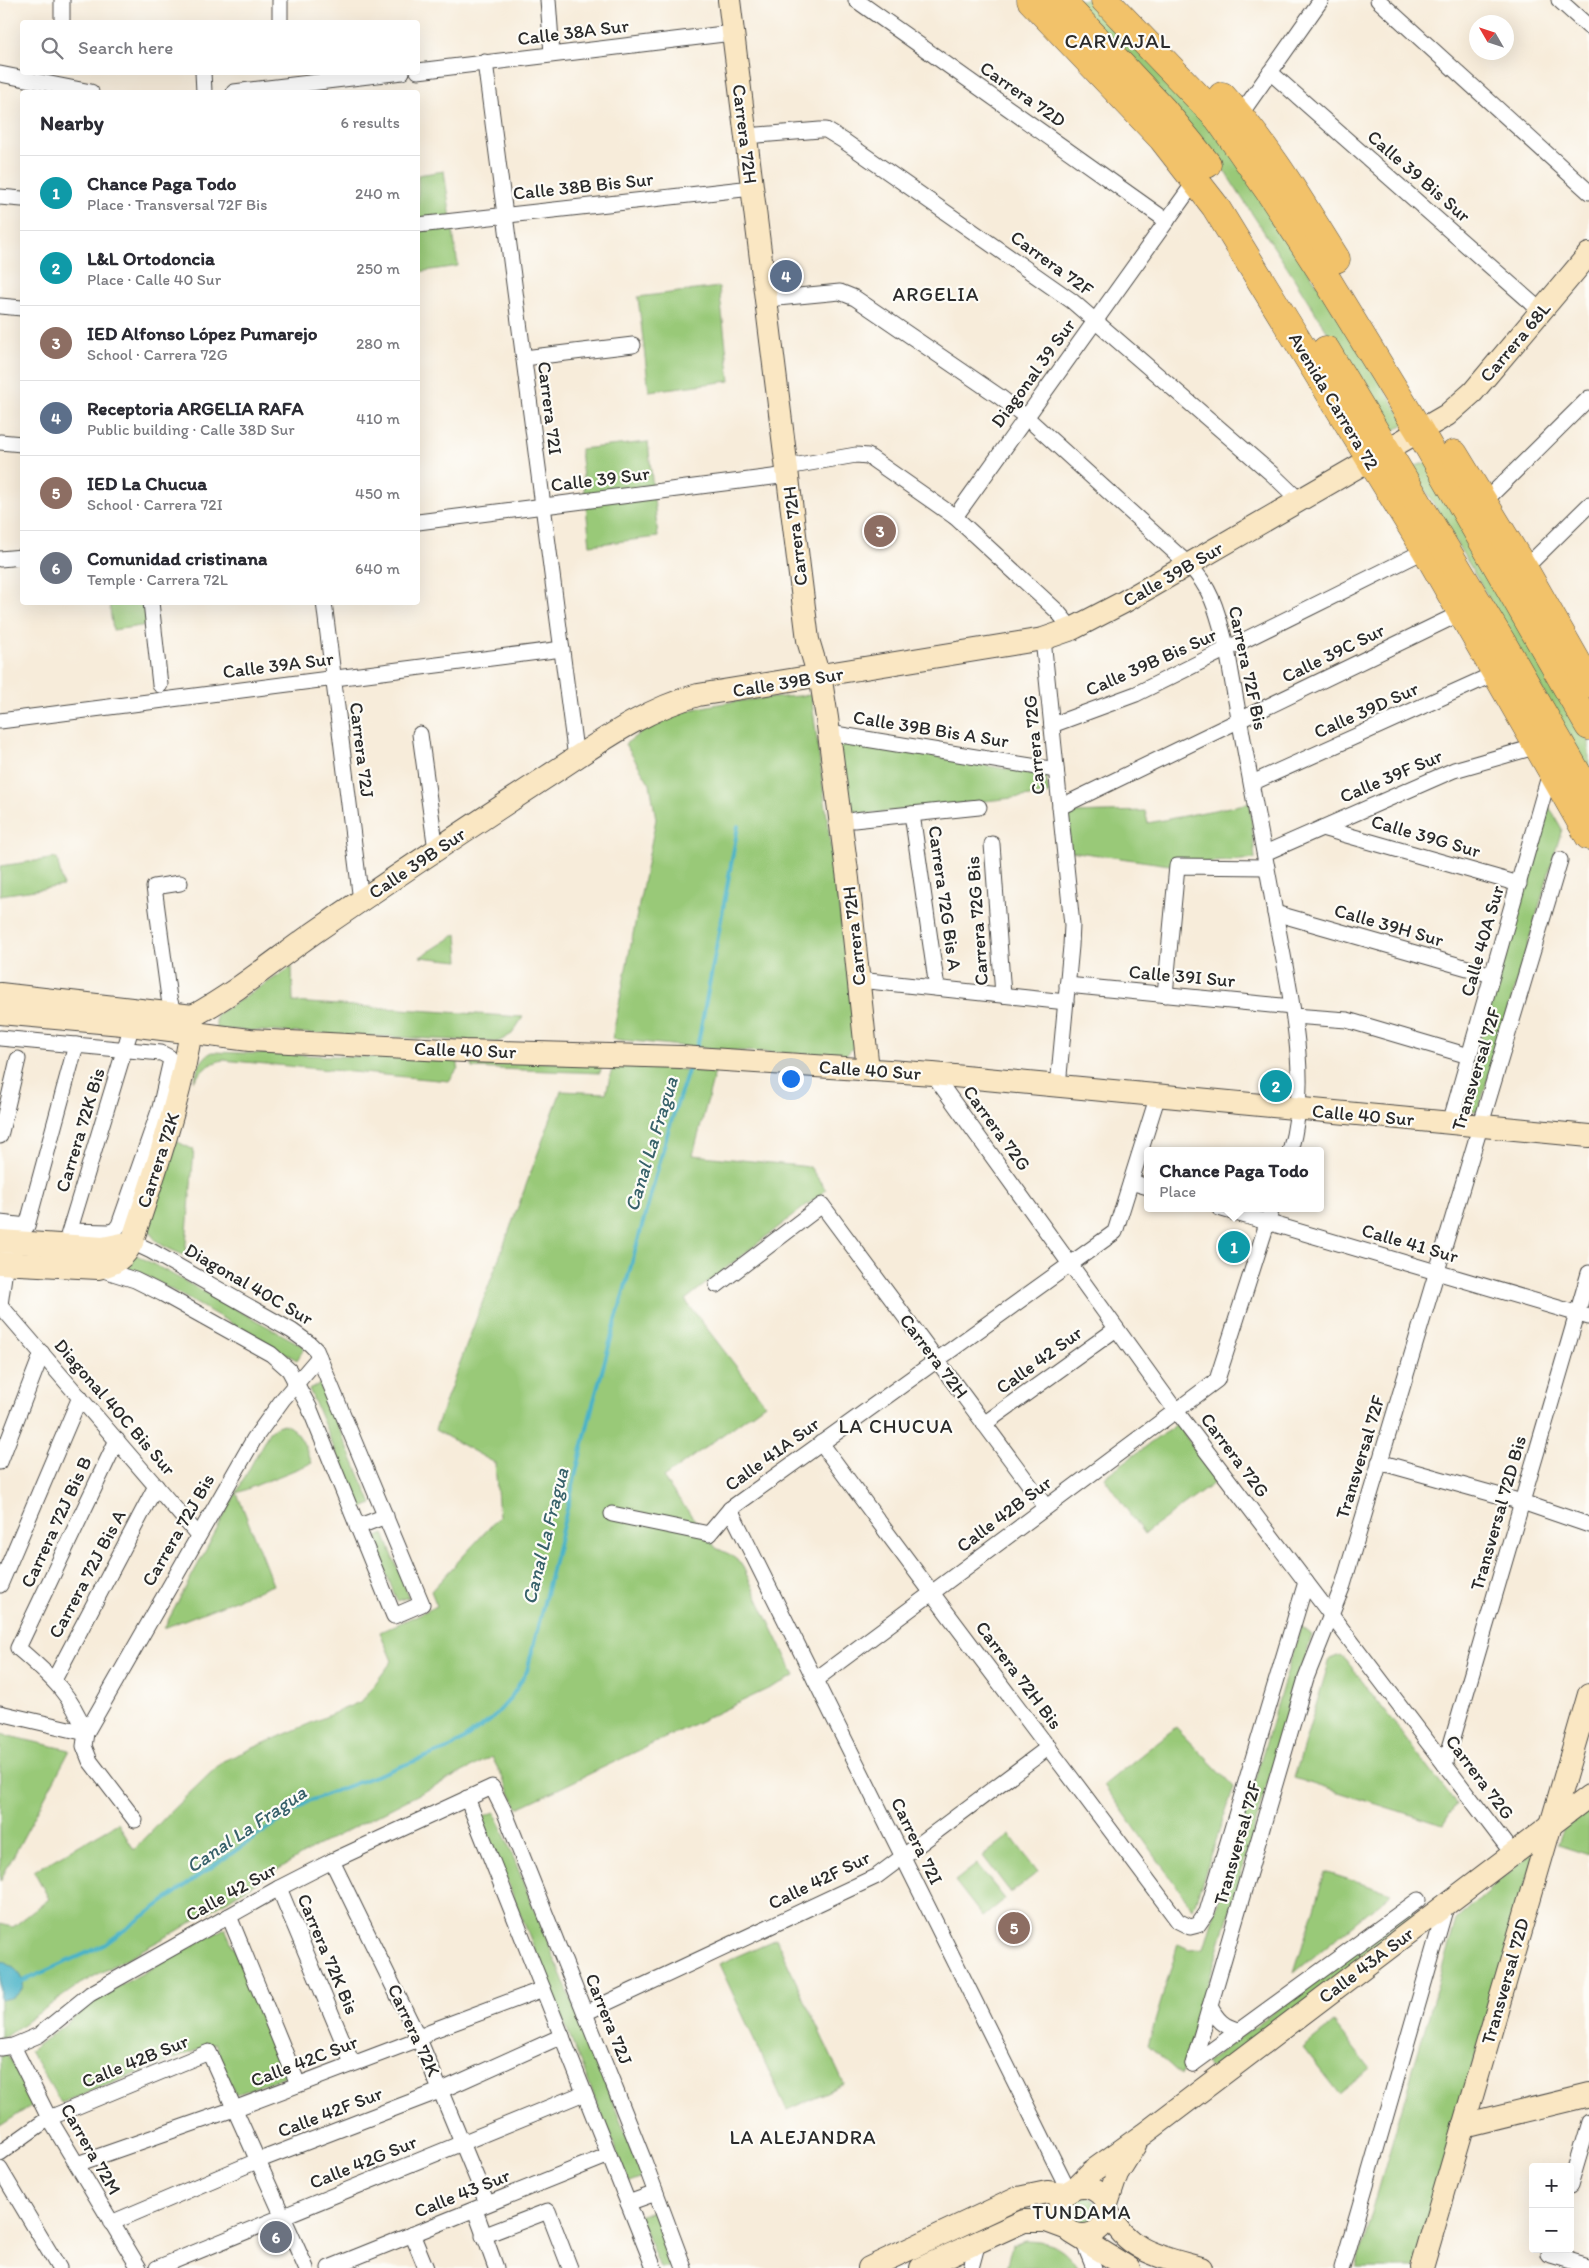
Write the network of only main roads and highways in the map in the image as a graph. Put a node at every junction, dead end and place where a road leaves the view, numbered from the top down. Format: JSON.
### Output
{"nodes":[{"id":1,"x":1031,"y":0,"type":"edge"},
{"id":2,"x":1060,"y":0,"type":"edge"},
{"id":3,"x":1105,"y":0,"type":"edge"},
{"id":4,"x":1130,"y":0,"type":"edge"},
{"id":5,"x":1427,"y":427,"type":"junction"},
{"id":6,"x":1379,"y":455,"type":"junction"},
{"id":7,"x":1461,"y":613,"type":"junction"},
{"id":8,"x":1504,"y":646,"type":"junction"},
{"id":9,"x":1589,"y":683,"type":"edge"},
{"id":10,"x":1589,"y":726,"type":"edge"},
{"id":11,"x":1589,"y":794,"type":"edge"},
{"id":12,"x":1589,"y":836,"type":"edge"}],
"edges":[{"from":1,"to":6,"type":"highway","name":"Avenida Carrera 72"},
{"from":2,"to":6,"type":"highway","name":"Avenida Carrera 72"},
{"from":3,"to":5,"type":"highway"},
{"from":4,"to":5,"type":"highway"},
{"from":5,"to":9,"type":"highway"},
{"from":5,"to":10,"type":"highway"},
{"from":6,"to":7,"type":"highway","name":"Avenida Carrera 72"},
{"from":6,"to":8,"type":"highway","name":"Avenida Carrera 72"},
{"from":7,"to":8,"type":"highway"},
{"from":7,"to":12,"type":"highway","name":"Avenida Carrera 72"},
{"from":8,"to":11,"type":"highway","name":"Avenida Carrera 72"}]}
